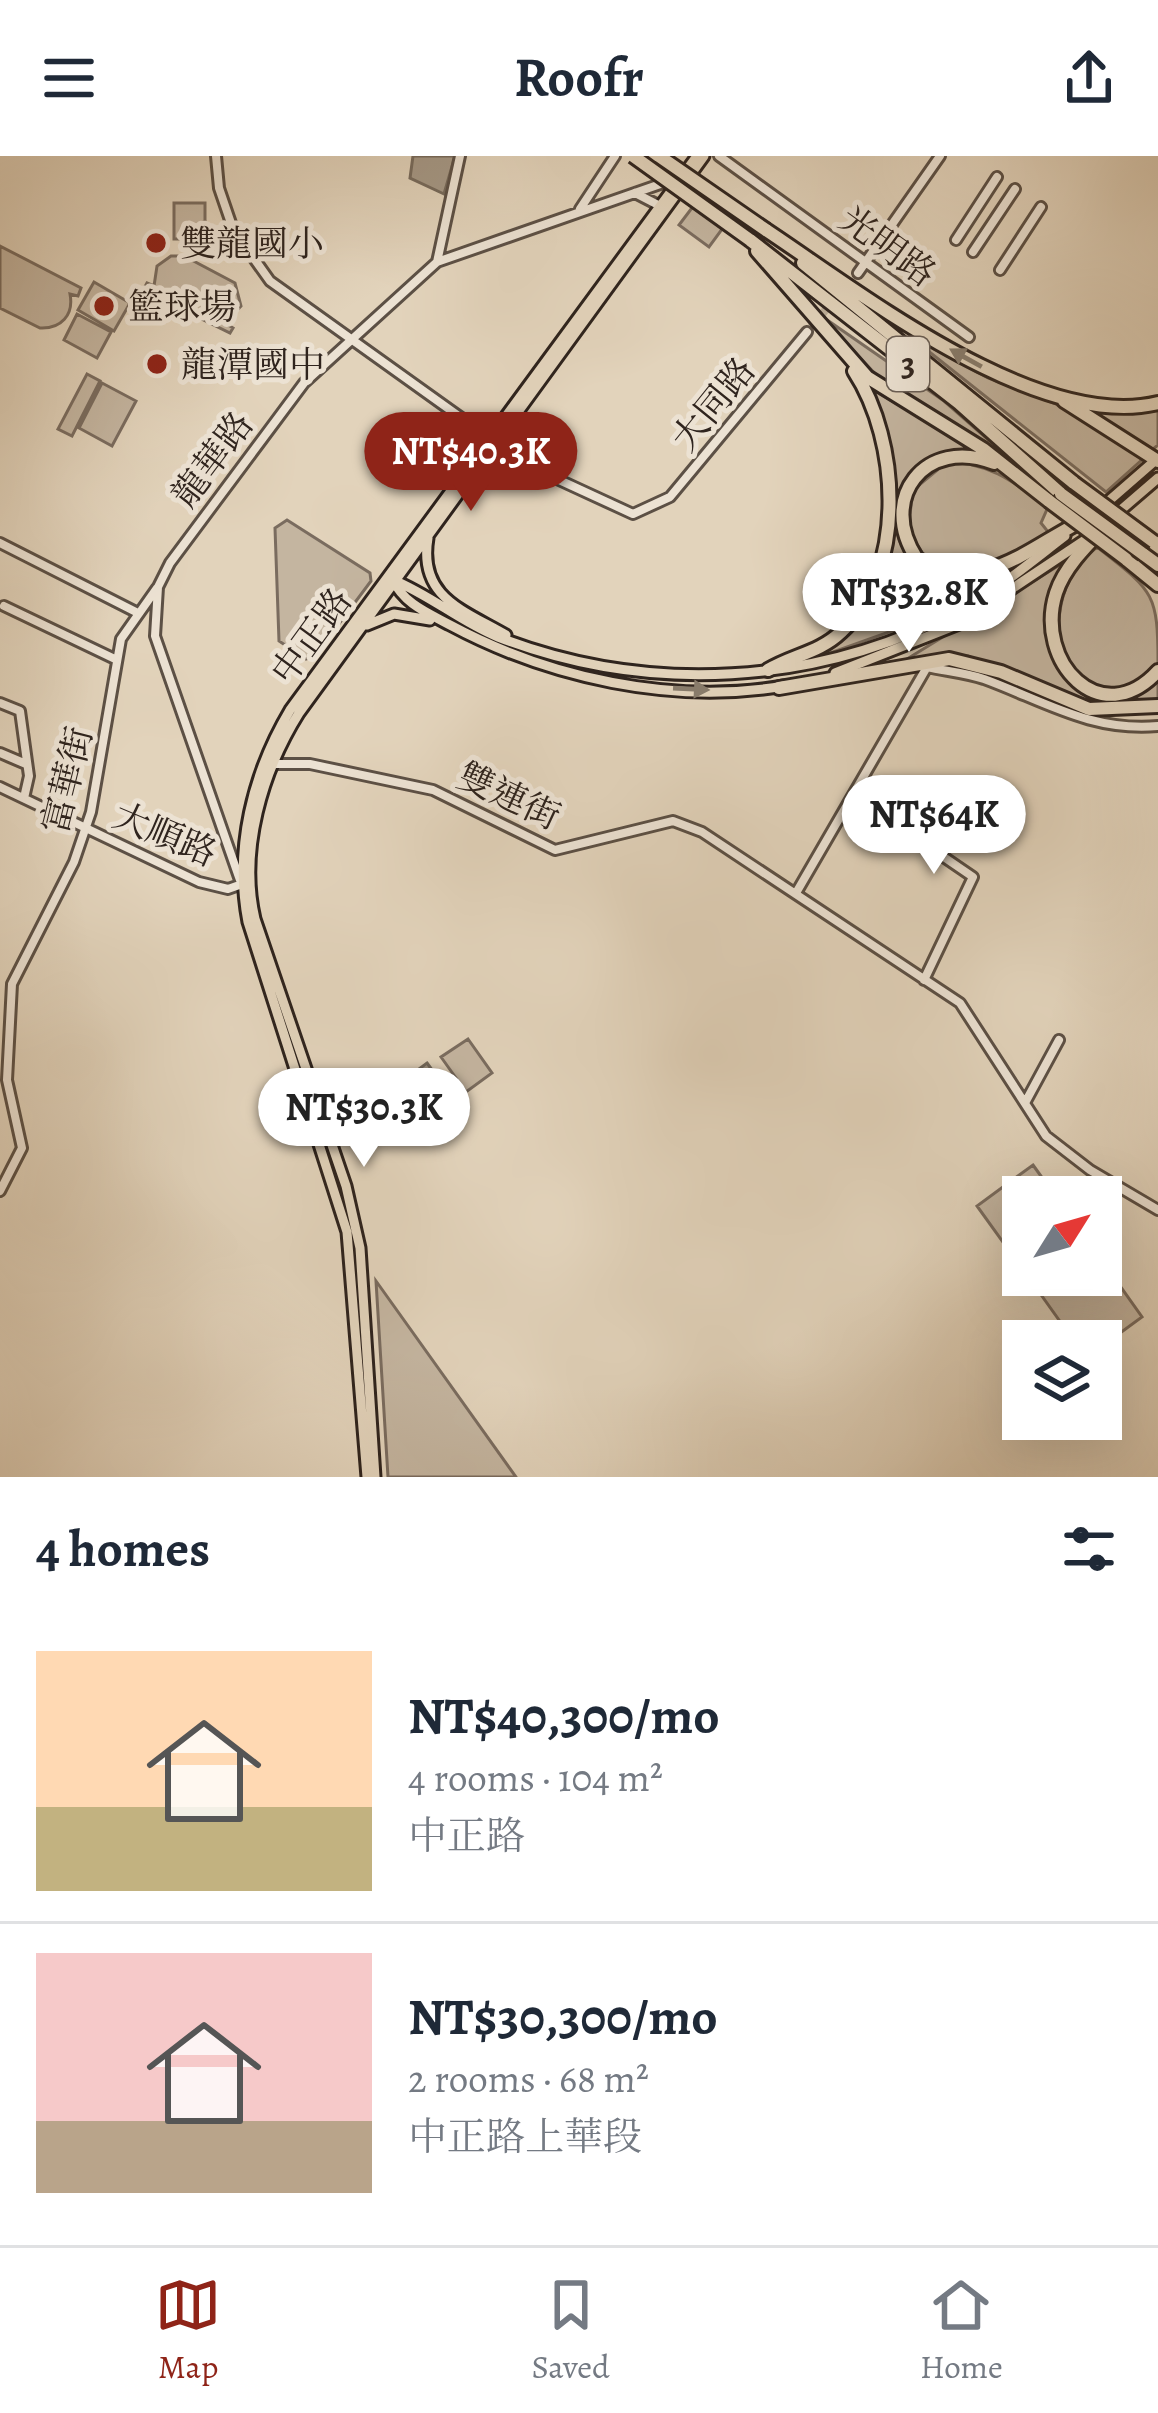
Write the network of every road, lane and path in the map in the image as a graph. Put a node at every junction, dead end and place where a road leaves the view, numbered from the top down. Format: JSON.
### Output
{"nodes":[{"id":1,"x":216,"y":156,"type":"edge"},
{"id":2,"x":460,"y":156,"type":"edge"},
{"id":3,"x":615,"y":156,"type":"edge"},
{"id":4,"x":633,"y":156,"type":"edge"},
{"id":5,"x":659,"y":156,"type":"edge"},
{"id":6,"x":700,"y":156,"type":"edge"},
{"id":7,"x":719,"y":156,"type":"edge"},
{"id":8,"x":940,"y":156,"type":"edge"},
{"id":9,"x":998,"y":176,"type":"dead end"},
{"id":10,"x":678,"y":185,"type":"junction"},
{"id":11,"x":1015,"y":189,"type":"dead end"},
{"id":12,"x":633,"y":193,"type":"junction"},
{"id":13,"x":661,"y":206,"type":"junction"},
{"id":14,"x":1041,"y":206,"type":"dead end"},
{"id":15,"x":579,"y":210,"type":"junction"},
{"id":16,"x":766,"y":230,"type":"junction"},
{"id":17,"x":750,"y":240,"type":"junction"},
{"id":18,"x":956,"y":240,"type":"dead end"},
{"id":19,"x":973,"y":252,"type":"dead end"},
{"id":20,"x":437,"y":262,"type":"junction"},
{"id":21,"x":861,"y":269,"type":"junction"},
{"id":22,"x":1000,"y":270,"type":"dead end"},
{"id":23,"x":807,"y":332,"type":"tunnel mouth"},
{"id":24,"x":352,"y":337,"type":"junction"},
{"id":25,"x":968,"y":337,"type":"dead end"},
{"id":26,"x":837,"y":345,"type":"junction"},
{"id":27,"x":1036,"y":388,"type":"junction"},
{"id":28,"x":1158,"y":403,"type":"edge"},
{"id":29,"x":492,"y":440,"type":"junction"},
{"id":30,"x":1158,"y":460,"type":"edge"},
{"id":31,"x":1012,"y":470,"type":"junction"},
{"id":32,"x":1158,"y":478,"type":"edge"},
{"id":33,"x":1055,"y":498,"type":"junction"},
{"id":34,"x":1118,"y":512,"type":"junction"},
{"id":35,"x":1093,"y":515,"type":"junction"},
{"id":36,"x":439,"y":519,"type":"junction"},
{"id":37,"x":0,"y":543,"type":"edge"},
{"id":38,"x":1156,"y":544,"type":"edge"},
{"id":39,"x":1129,"y":562,"type":"junction"},
{"id":40,"x":1158,"y":565,"type":"edge"},
{"id":41,"x":393,"y":580,"type":"junction"},
{"id":42,"x":1158,"y":585,"type":"edge"},
{"id":43,"x":158,"y":587,"type":"junction"},
{"id":44,"x":1158,"y":597,"type":"edge"},
{"id":45,"x":4,"y":606,"type":"dead end"},
{"id":46,"x":136,"y":612,"type":"junction"},
{"id":47,"x":354,"y":636,"type":"junction"},
{"id":48,"x":475,"y":641,"type":"junction"},
{"id":49,"x":532,"y":649,"type":"junction"},
{"id":50,"x":117,"y":660,"type":"junction"},
{"id":51,"x":768,"y":670,"type":"junction"},
{"id":52,"x":1158,"y":671,"type":"edge"},
{"id":53,"x":779,"y":688,"type":"junction"},
{"id":54,"x":0,"y":703,"type":"edge"},
{"id":55,"x":1158,"y":706,"type":"edge"},
{"id":56,"x":1158,"y":726,"type":"edge"},
{"id":57,"x":0,"y":753,"type":"edge"},
{"id":58,"x":268,"y":763,"type":"junction"},
{"id":59,"x":28,"y":765,"type":"junction"},
{"id":60,"x":0,"y":787,"type":"edge"},
{"id":61,"x":856,"y":797,"type":"junction"},
{"id":62,"x":24,"y":798,"type":"junction"},
{"id":63,"x":84,"y":829,"type":"junction"},
{"id":64,"x":243,"y":884,"type":"junction"},
{"id":65,"x":796,"y":893,"type":"junction"},
{"id":66,"x":924,"y":980,"type":"junction"},
{"id":67,"x":1059,"y":1040,"type":"dead end"},
{"id":68,"x":1025,"y":1102,"type":"junction"},
{"id":69,"x":0,"y":1191,"type":"edge"},
{"id":70,"x":1158,"y":1210,"type":"edge"},
{"id":71,"x":371,"y":1477,"type":"edge"}],
"edges":[{"from":1,"to":24,"type":"street","name":"大同路"},
{"from":2,"to":20,"type":"street"},
{"from":3,"to":15,"type":"street"},
{"from":4,"to":17,"type":"highway","number":"3","bridge":true},
{"from":5,"to":16,"type":"highway","number":"3","bridge":true},
{"from":6,"to":10,"type":"main road","name":"中正路"},
{"from":7,"to":21,"type":"street","name":"光明路"},
{"from":8,"to":21,"type":"street"},
{"from":9,"to":18,"type":"street"},
{"from":10,"to":12,"type":"street","name":"龍華路"},
{"from":10,"to":13,"type":"main road","name":"中正路"},
{"from":11,"to":19,"type":"street"},
{"from":12,"to":13,"type":"street"},
{"from":12,"to":15,"type":"street","name":"龍華路"},
{"from":13,"to":29,"type":"main road","name":"中正路"},
{"from":14,"to":22,"type":"street"},
{"from":15,"to":20,"type":"street","name":"龍華路"},
{"from":27,"to":16,"type":"highway","one_way":true},
{"from":16,"to":38,"type":"highway","number":"3","bridge":true},
{"from":17,"to":26,"type":"highway"},
{"from":17,"to":33,"type":"highway","number":"3"},
{"from":20,"to":24,"type":"street","name":"龍華路"},
{"from":21,"to":25,"type":"street","name":"光明路"},
{"from":23,"to":29,"type":"street","name":"大同路"},
{"from":24,"to":29,"type":"street","name":"大同路"},
{"from":24,"to":43,"type":"street","name":"龍華路"},
{"from":26,"to":31,"type":"highway"},
{"from":26,"to":51,"type":"highway"},
{"from":27,"to":28,"type":"highway"},
{"from":27,"to":30,"type":"highway"},
{"from":29,"to":36,"type":"main road","name":"中正路"},
{"from":29,"to":58,"type":"main road","name":"中正路"},
{"from":30,"to":35,"type":"main road"},
{"from":31,"to":33,"type":"highway"},
{"from":31,"to":35,"type":"highway"},
{"from":32,"to":34,"type":"main road"},
{"from":33,"to":39,"type":"highway","bridge":true},
{"from":33,"to":40,"type":"highway","number":"3","bridge":true},
{"from":34,"to":52,"type":"highway"},
{"from":34,"to":53,"type":"main road"},
{"from":35,"to":51,"type":"main road"},
{"from":36,"to":41,"type":"main road","name":"中正路"},
{"from":36,"to":49,"type":"main road"},
{"from":37,"to":46,"type":"street"},
{"from":39,"to":42,"type":"highway"},
{"from":39,"to":44,"type":"highway"},
{"from":41,"to":47,"type":"main road","name":"中正路"},
{"from":41,"to":48,"type":"main road"},
{"from":41,"to":49,"type":"main road"},
{"from":43,"to":46,"type":"street","name":"富華街"},
{"from":43,"to":64,"type":"street","name":"龍華路"},
{"from":45,"to":50,"type":"street"},
{"from":46,"to":50,"type":"street","name":"富華街"},
{"from":47,"to":48,"type":"main road"},
{"from":47,"to":58,"type":"main road","name":"中正路"},
{"from":48,"to":53,"type":"main road","one_way":true},
{"from":49,"to":51,"type":"main road"},
{"from":50,"to":63,"type":"street","name":"富華街"},
{"from":53,"to":55,"type":"highway"},
{"from":54,"to":59,"type":"street"},
{"from":56,"to":61,"type":"street"},
{"from":57,"to":59,"type":"street"},
{"from":58,"to":64,"type":"main road","name":"中正路"},
{"from":58,"to":65,"type":"street","name":"雙連街"},
{"from":59,"to":62,"type":"street"},
{"from":60,"to":62,"type":"street","name":"大順路"},
{"from":61,"to":65,"type":"street"},
{"from":61,"to":66,"type":"street"},
{"from":62,"to":63,"type":"street","name":"大順路"},
{"from":63,"to":64,"type":"street","name":"大順路"},
{"from":63,"to":69,"type":"street","name":"富華街"},
{"from":64,"to":71,"type":"main road"},
{"from":65,"to":66,"type":"street","name":"雙連街"},
{"from":66,"to":68,"type":"street","name":"雙連街"},
{"from":67,"to":68,"type":"street"},
{"from":68,"to":70,"type":"street","name":"雙連街"}]}
